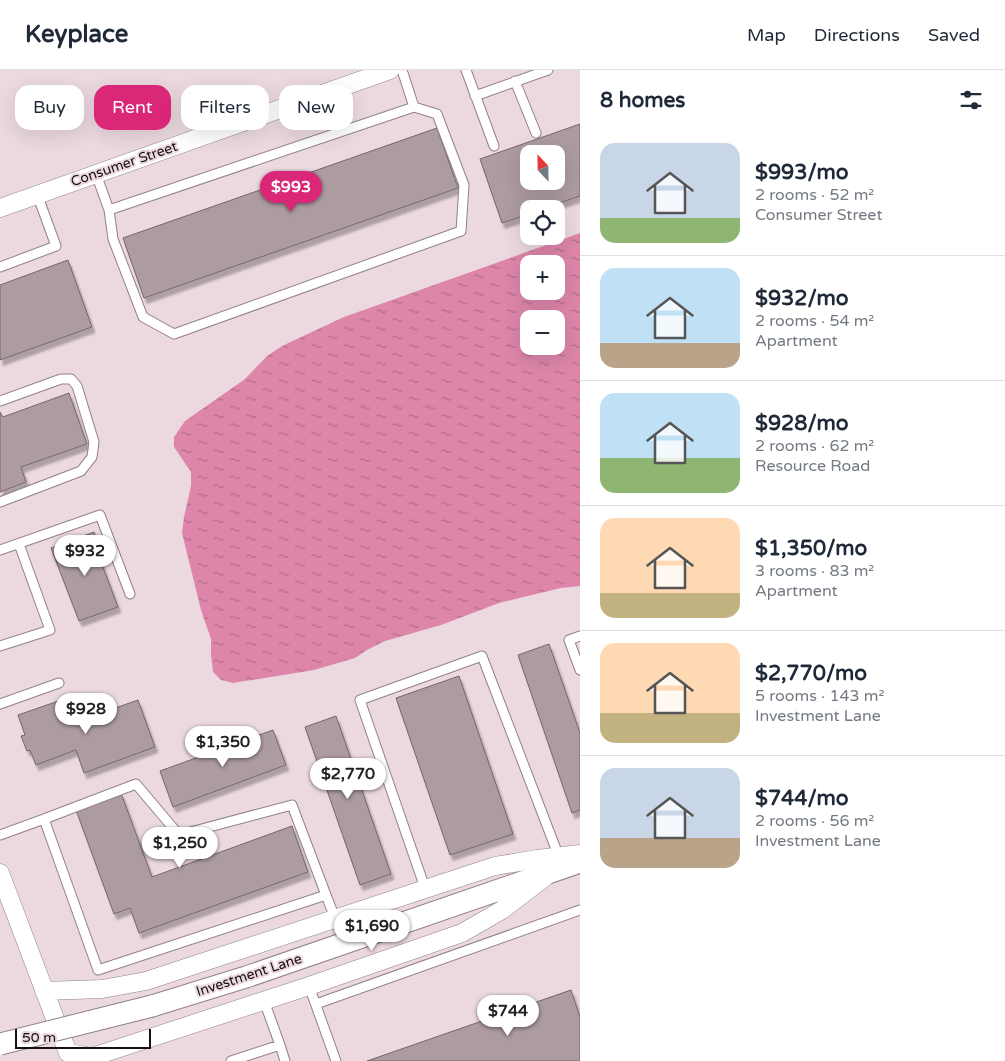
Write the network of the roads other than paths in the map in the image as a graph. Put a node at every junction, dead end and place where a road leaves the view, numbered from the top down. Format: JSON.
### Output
{"nodes":[{"id":1,"x":390,"y":70,"type":"edge"},
{"id":2,"x":402,"y":70,"type":"edge"},
{"id":3,"x":466,"y":70,"type":"edge"},
{"id":4,"x":548,"y":70,"type":"edge"},
{"id":5,"x":515,"y":81,"type":"junction"},
{"id":6,"x":475,"y":96,"type":"junction"},
{"id":7,"x":414,"y":107,"type":"junction"},
{"id":8,"x":536,"y":133,"type":"dead end"},
{"id":9,"x":494,"y":146,"type":"dead end"},
{"id":10,"x":96,"y":174,"type":"junction"},
{"id":11,"x":37,"y":194,"type":"junction"},
{"id":12,"x":0,"y":208,"type":"edge"},
{"id":13,"x":109,"y":210,"type":"junction"},
{"id":14,"x":0,"y":267,"type":"edge"},
{"id":15,"x":0,"y":401,"type":"edge"},
{"id":16,"x":0,"y":502,"type":"edge"},
{"id":17,"x":19,"y":544,"type":"junction"},
{"id":18,"x":0,"y":550,"type":"edge"},
{"id":19,"x":130,"y":594,"type":"dead end"},
{"id":20,"x":580,"y":636,"type":"edge"},
{"id":21,"x":0,"y":646,"type":"edge"},
{"id":22,"x":580,"y":670,"type":"edge"},
{"id":23,"x":59,"y":683,"type":"dead end"},
{"id":24,"x":0,"y":704,"type":"edge"},
{"id":25,"x":44,"y":818,"type":"junction"},
{"id":26,"x":0,"y":835,"type":"edge"},
{"id":27,"x":580,"y":854,"type":"edge"},
{"id":28,"x":580,"y":862,"type":"edge"},
{"id":29,"x":557,"y":864,"type":"junction"},
{"id":30,"x":0,"y":873,"type":"edge"},
{"id":31,"x":425,"y":888,"type":"junction"},
{"id":32,"x":326,"y":895,"type":"junction"},
{"id":33,"x":580,"y":910,"type":"edge"},
{"id":34,"x":335,"y":918,"type":"junction"},
{"id":35,"x":309,"y":986,"type":"junction"},
{"id":36,"x":44,"y":991,"type":"junction"},
{"id":37,"x":264,"y":1001,"type":"junction"},
{"id":38,"x":316,"y":1004,"type":"junction"},
{"id":39,"x":0,"y":1044,"type":"edge"},
{"id":40,"x":280,"y":1045,"type":"junction"},
{"id":41,"x":93,"y":1059,"type":"edge"},
{"id":42,"x":231,"y":1061,"type":"edge"},
{"id":43,"x":286,"y":1061,"type":"edge"},
{"id":44,"x":336,"y":1061,"type":"edge"}],
"edges":[{"from":1,"to":10,"type":"street","name":"Consumer Street"},
{"from":2,"to":7,"type":"lane"},
{"from":3,"to":6,"type":"lane"},
{"from":4,"to":5,"type":"lane"},
{"from":5,"to":6,"type":"lane"},
{"from":5,"to":8,"type":"lane"},
{"from":6,"to":9,"type":"lane"},
{"from":7,"to":13,"type":"lane"},
{"from":7,"to":13,"type":"lane"},
{"from":10,"to":11,"type":"street","name":"Consumer Street"},
{"from":10,"to":13,"type":"lane"},
{"from":11,"to":12,"type":"street","name":"Consumer Street"},
{"from":11,"to":14,"type":"lane"},
{"from":15,"to":16,"type":"lane"},
{"from":17,"to":18,"type":"lane"},
{"from":17,"to":19,"type":"lane"},
{"from":17,"to":21,"type":"lane"},
{"from":20,"to":22,"type":"lane"},
{"from":23,"to":24,"type":"lane"},
{"from":25,"to":26,"type":"lane"},
{"from":25,"to":32,"type":"lane"},
{"from":25,"to":32,"type":"lane"},
{"from":27,"to":29,"type":"street"},
{"from":28,"to":29,"type":"street","name":"Investment Lane"},
{"from":29,"to":31,"type":"street"},
{"from":29,"to":31,"type":"lane"},
{"from":29,"to":35,"type":"street"},
{"from":29,"to":39,"type":"street","name":"Investment Lane","bridge":true},
{"from":30,"to":36,"type":"street"},
{"from":31,"to":34,"type":"street"},
{"from":32,"to":34,"type":"lane"},
{"from":33,"to":38,"type":"lane"},
{"from":34,"to":36,"type":"street"},
{"from":35,"to":37,"type":"street"},
{"from":35,"to":38,"type":"lane"},
{"from":36,"to":41,"type":"street"},
{"from":37,"to":40,"type":"lane"},
{"from":37,"to":41,"type":"street"},
{"from":38,"to":44,"type":"lane"},
{"from":40,"to":42,"type":"lane"},
{"from":40,"to":43,"type":"lane"}]}
